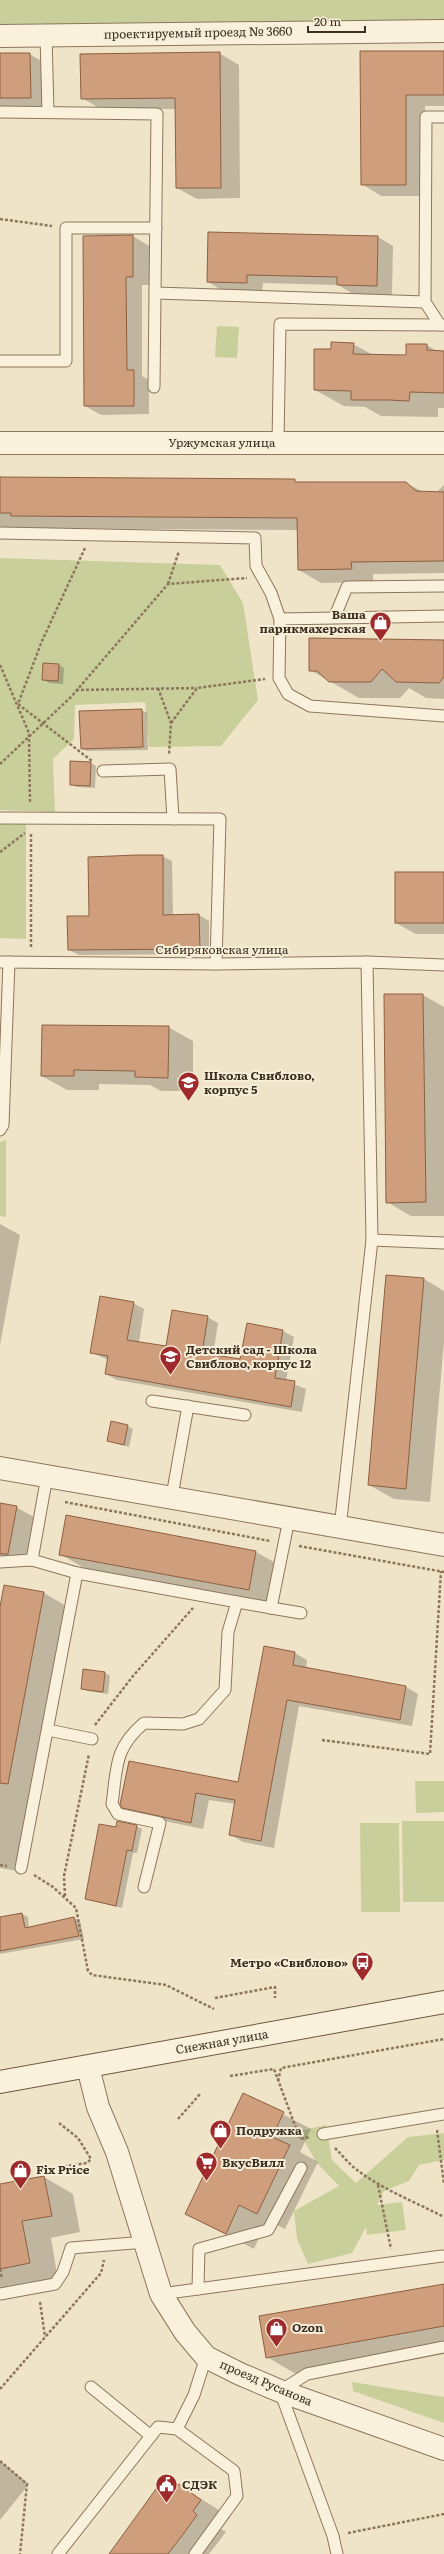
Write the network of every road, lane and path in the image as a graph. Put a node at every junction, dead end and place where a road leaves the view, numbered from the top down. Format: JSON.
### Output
{"nodes":[{"id":1,"x":444,"y":31,"type":"edge"},
{"id":2,"x":46,"y":35,"type":"junction"},
{"id":3,"x":0,"y":36,"type":"edge"},
{"id":4,"x":0,"y":112,"type":"edge"},
{"id":5,"x":48,"y":112,"type":"junction"},
{"id":6,"x":444,"y":117,"type":"edge"},
{"id":7,"x":0,"y":219,"type":"edge"},
{"id":8,"x":66,"y":228,"type":"junction"},
{"id":9,"x":156,"y":228,"type":"junction"},
{"id":10,"x":155,"y":293,"type":"junction"},
{"id":11,"x":425,"y":302,"type":"junction"},
{"id":12,"x":442,"y":325,"type":"edge"},
{"id":13,"x":0,"y":361,"type":"edge"},
{"id":14,"x":154,"y":388,"type":"dead end"},
{"id":15,"x":0,"y":443,"type":"edge"},
{"id":16,"x":278,"y":443,"type":"junction"},
{"id":17,"x":444,"y":443,"type":"edge"},
{"id":18,"x":0,"y":533,"type":"edge"},
{"id":19,"x":91,"y":535,"type":"junction"},
{"id":20,"x":184,"y":537,"type":"junction"},
{"id":21,"x":262,"y":576,"type":"junction"},
{"id":22,"x":168,"y":584,"type":"junction"},
{"id":23,"x":444,"y":586,"type":"edge"},
{"id":24,"x":335,"y":616,"type":"junction"},
{"id":25,"x":444,"y":616,"type":"edge"},
{"id":26,"x":280,"y":619,"type":"junction"},
{"id":27,"x":0,"y":665,"type":"edge"},
{"id":28,"x":279,"y":678,"type":"junction"},
{"id":29,"x":158,"y":688,"type":"junction"},
{"id":30,"x":197,"y":688,"type":"junction"},
{"id":31,"x":76,"y":690,"type":"junction"},
{"id":32,"x":18,"y":704,"type":"junction"},
{"id":33,"x":444,"y":716,"type":"edge"},
{"id":34,"x":44,"y":722,"type":"junction"},
{"id":35,"x":171,"y":724,"type":"junction"},
{"id":36,"x":29,"y":738,"type":"junction"},
{"id":37,"x":169,"y":752,"type":"dead end"},
{"id":38,"x":0,"y":764,"type":"edge"},
{"id":39,"x":103,"y":770,"type":"joint"},
{"id":40,"x":0,"y":818,"type":"edge"},
{"id":41,"x":31,"y":818,"type":"junction"},
{"id":42,"x":173,"y":819,"type":"junction"},
{"id":43,"x":0,"y":852,"type":"edge"},
{"id":44,"x":5,"y":962,"type":"edge"},
{"id":45,"x":31,"y":962,"type":"junction"},
{"id":46,"x":367,"y":962,"type":"junction"},
{"id":47,"x":216,"y":964,"type":"junction"},
{"id":48,"x":444,"y":965,"type":"edge"},
{"id":49,"x":0,"y":1130,"type":"edge"},
{"id":50,"x":372,"y":1240,"type":"junction"},
{"id":51,"x":444,"y":1243,"type":"edge"},
{"id":52,"x":152,"y":1401,"type":"dead end"},
{"id":53,"x":188,"y":1406,"type":"junction"},
{"id":54,"x":245,"y":1416,"type":"dead end"},
{"id":55,"x":0,"y":1468,"type":"edge"},
{"id":56,"x":47,"y":1476,"type":"junction"},
{"id":57,"x":172,"y":1496,"type":"junction"},
{"id":58,"x":43,"y":1498,"type":"junction"},
{"id":59,"x":289,"y":1519,"type":"junction"},
{"id":60,"x":340,"y":1528,"type":"junction"},
{"id":61,"x":284,"y":1543,"type":"junction"},
{"id":62,"x":444,"y":1545,"type":"edge"},
{"id":63,"x":32,"y":1560,"type":"junction"},
{"id":64,"x":0,"y":1562,"type":"edge"},
{"id":65,"x":443,"y":1571,"type":"edge"},
{"id":66,"x":77,"y":1573,"type":"junction"},
{"id":67,"x":237,"y":1602,"type":"junction"},
{"id":68,"x":271,"y":1608,"type":"junction"},
{"id":69,"x":301,"y":1613,"type":"dead end"},
{"id":70,"x":48,"y":1730,"type":"junction"},
{"id":71,"x":92,"y":1739,"type":"dead end"},
{"id":72,"x":322,"y":1740,"type":"dead end"},
{"id":73,"x":21,"y":1868,"type":"joint"},
{"id":74,"x":144,"y":1887,"type":"dead end"},
{"id":75,"x":215,"y":1998,"type":"dead end"},
{"id":76,"x":275,"y":1998,"type":"dead end"},
{"id":77,"x":444,"y":2002,"type":"edge"},
{"id":78,"x":214,"y":2009,"type":"dead end"},
{"id":79,"x":444,"y":2039,"type":"edge"},
{"id":80,"x":88,"y":2067,"type":"junction"},
{"id":81,"x":230,"y":2076,"type":"dead end"},
{"id":82,"x":0,"y":2082,"type":"edge"},
{"id":83,"x":278,"y":2082,"type":"junction"},
{"id":84,"x":200,"y":2093,"type":"dead end"},
{"id":85,"x":439,"y":2114,"type":"edge"},
{"id":86,"x":178,"y":2119,"type":"dead end"},
{"id":87,"x":59,"y":2123,"type":"dead end"},
{"id":88,"x":323,"y":2134,"type":"junction"},
{"id":89,"x":60,"y":2167,"type":"dead end"},
{"id":90,"x":301,"y":2168,"type":"dead end"},
{"id":91,"x":444,"y":2184,"type":"edge"},
{"id":92,"x":378,"y":2185,"type":"junction"},
{"id":93,"x":444,"y":2217,"type":"edge"},
{"id":94,"x":146,"y":2242,"type":"junction"},
{"id":95,"x":108,"y":2244,"type":"junction"},
{"id":96,"x":442,"y":2256,"type":"dead end"},
{"id":97,"x":394,"y":2263,"type":"junction"},
{"id":98,"x":38,"y":2287,"type":"junction"},
{"id":99,"x":198,"y":2289,"type":"junction"},
{"id":100,"x":0,"y":2294,"type":"edge"},
{"id":101,"x":161,"y":2294,"type":"junction"},
{"id":102,"x":45,"y":2337,"type":"junction"},
{"id":103,"x":444,"y":2347,"type":"edge"},
{"id":104,"x":206,"y":2357,"type":"junction"},
{"id":105,"x":91,"y":2387,"type":"dead end"},
{"id":106,"x":0,"y":2389,"type":"edge"},
{"id":107,"x":280,"y":2391,"type":"junction"},
{"id":108,"x":178,"y":2429,"type":"junction"},
{"id":109,"x":151,"y":2436,"type":"junction"},
{"id":110,"x":444,"y":2449,"type":"edge"},
{"id":111,"x":0,"y":2461,"type":"edge"},
{"id":112,"x":444,"y":2514,"type":"edge"},
{"id":113,"x":333,"y":2536,"type":"junction"},
{"id":114,"x":20,"y":2554,"type":"edge"},
{"id":115,"x":58,"y":2554,"type":"edge"},
{"id":116,"x":195,"y":2554,"type":"edge"},
{"id":117,"x":337,"y":2554,"type":"edge"}],
"edges":[{"from":1,"to":2,"type":"street","name":"проектируемый проезд № 3660"},
{"from":2,"to":3,"type":"street","name":"проектируемый проезд № 3660"},
{"from":2,"to":5,"type":"lane"},
{"from":4,"to":5,"type":"lane"},
{"from":5,"to":9,"type":"lane"},
{"from":6,"to":11,"type":"lane"},
{"from":7,"to":8,"type":"path"},
{"from":8,"to":9,"type":"lane"},
{"from":8,"to":13,"type":"lane"},
{"from":9,"to":10,"type":"lane"},
{"from":10,"to":11,"type":"lane"},
{"from":10,"to":14,"type":"lane"},
{"from":11,"to":12,"type":"lane"},
{"from":12,"to":16,"type":"lane"},
{"from":15,"to":16,"type":"street","name":"Уржумская улица"},
{"from":16,"to":17,"type":"street","name":"Уржумская улица"},
{"from":18,"to":19,"type":"lane"},
{"from":19,"to":20,"type":"lane"},
{"from":19,"to":32,"type":"path"},
{"from":20,"to":21,"type":"lane"},
{"from":20,"to":22,"type":"path"},
{"from":21,"to":22,"type":"path"},
{"from":21,"to":26,"type":"lane"},
{"from":22,"to":31,"type":"path"},
{"from":23,"to":24,"type":"lane"},
{"from":24,"to":25,"type":"lane"},
{"from":24,"to":26,"type":"lane"},
{"from":26,"to":28,"type":"lane"},
{"from":27,"to":32,"type":"path"},
{"from":28,"to":30,"type":"path"},
{"from":28,"to":33,"type":"lane"},
{"from":29,"to":30,"type":"path"},
{"from":29,"to":31,"type":"path"},
{"from":29,"to":35,"type":"path"},
{"from":30,"to":35,"type":"path"},
{"from":31,"to":34,"type":"path"},
{"from":32,"to":34,"type":"path"},
{"from":32,"to":36,"type":"path"},
{"from":34,"to":36,"type":"path"},
{"from":34,"to":39,"type":"path"},
{"from":35,"to":37,"type":"path"},
{"from":36,"to":38,"type":"path"},
{"from":36,"to":41,"type":"path"},
{"from":39,"to":42,"type":"lane"},
{"from":40,"to":41,"type":"lane"},
{"from":41,"to":42,"type":"lane"},
{"from":42,"to":47,"type":"lane"},
{"from":43,"to":45,"type":"path"},
{"from":44,"to":45,"type":"lane","name":"Сибиряковская улица"},
{"from":44,"to":49,"type":"lane"},
{"from":45,"to":47,"type":"lane","name":"Сибиряковская улица"},
{"from":46,"to":47,"type":"lane","name":"Сибиряковская улица"},
{"from":46,"to":48,"type":"lane","name":"Сибиряковская улица"},
{"from":46,"to":50,"type":"lane"},
{"from":50,"to":51,"type":"lane"},
{"from":50,"to":60,"type":"lane"},
{"from":52,"to":53,"type":"lane"},
{"from":53,"to":54,"type":"lane"},
{"from":53,"to":57,"type":"lane"},
{"from":55,"to":56,"type":"street"},
{"from":56,"to":57,"type":"street"},
{"from":56,"to":58,"type":"lane"},
{"from":57,"to":59,"type":"street"},
{"from":58,"to":61,"type":"path"},
{"from":58,"to":63,"type":"lane"},
{"from":59,"to":60,"type":"street"},
{"from":59,"to":61,"type":"lane"},
{"from":60,"to":62,"type":"street"},
{"from":61,"to":65,"type":"path"},
{"from":61,"to":68,"type":"lane"},
{"from":63,"to":64,"type":"lane"},
{"from":63,"to":66,"type":"lane"},
{"from":65,"to":72,"type":"path"},
{"from":66,"to":67,"type":"lane"},
{"from":66,"to":70,"type":"lane"},
{"from":67,"to":68,"type":"lane"},
{"from":67,"to":74,"type":"lane"},
{"from":68,"to":69,"type":"lane"},
{"from":70,"to":71,"type":"lane"},
{"from":70,"to":73,"type":"lane"},
{"from":73,"to":78,"type":"path"},
{"from":75,"to":76,"type":"path"},
{"from":77,"to":80,"type":"street","name":"Снежная улица"},
{"from":79,"to":83,"type":"path"},
{"from":80,"to":82,"type":"street","name":"Снежная улица"},
{"from":80,"to":94,"type":"street","name":"проезд Русанова"},
{"from":81,"to":83,"type":"path"},
{"from":83,"to":88,"type":"path"},
{"from":84,"to":86,"type":"path"},
{"from":85,"to":88,"type":"lane"},
{"from":85,"to":91,"type":"path"},
{"from":87,"to":89,"type":"path"},
{"from":88,"to":92,"type":"path"},
{"from":90,"to":99,"type":"lane"},
{"from":92,"to":93,"type":"path"},
{"from":92,"to":97,"type":"path"},
{"from":94,"to":95,"type":"lane"},
{"from":94,"to":101,"type":"street","name":"проезд Русанова"},
{"from":95,"to":98,"type":"lane"},
{"from":95,"to":102,"type":"path"},
{"from":96,"to":97,"type":"lane"},
{"from":97,"to":99,"type":"lane"},
{"from":98,"to":100,"type":"lane"},
{"from":98,"to":102,"type":"path"},
{"from":99,"to":101,"type":"lane"},
{"from":101,"to":104,"type":"street","name":"проезд Русанова"},
{"from":102,"to":106,"type":"path"},
{"from":103,"to":107,"type":"lane"},
{"from":104,"to":107,"type":"street","name":"проезд Русанова"},
{"from":104,"to":108,"type":"lane"},
{"from":105,"to":109,"type":"lane"},
{"from":107,"to":110,"type":"street","name":"проезд Русанова"},
{"from":107,"to":113,"type":"lane"},
{"from":108,"to":109,"type":"lane"},
{"from":108,"to":116,"type":"lane"},
{"from":109,"to":115,"type":"lane"},
{"from":111,"to":114,"type":"path"},
{"from":112,"to":113,"type":"path"},
{"from":113,"to":117,"type":"lane"}]}
